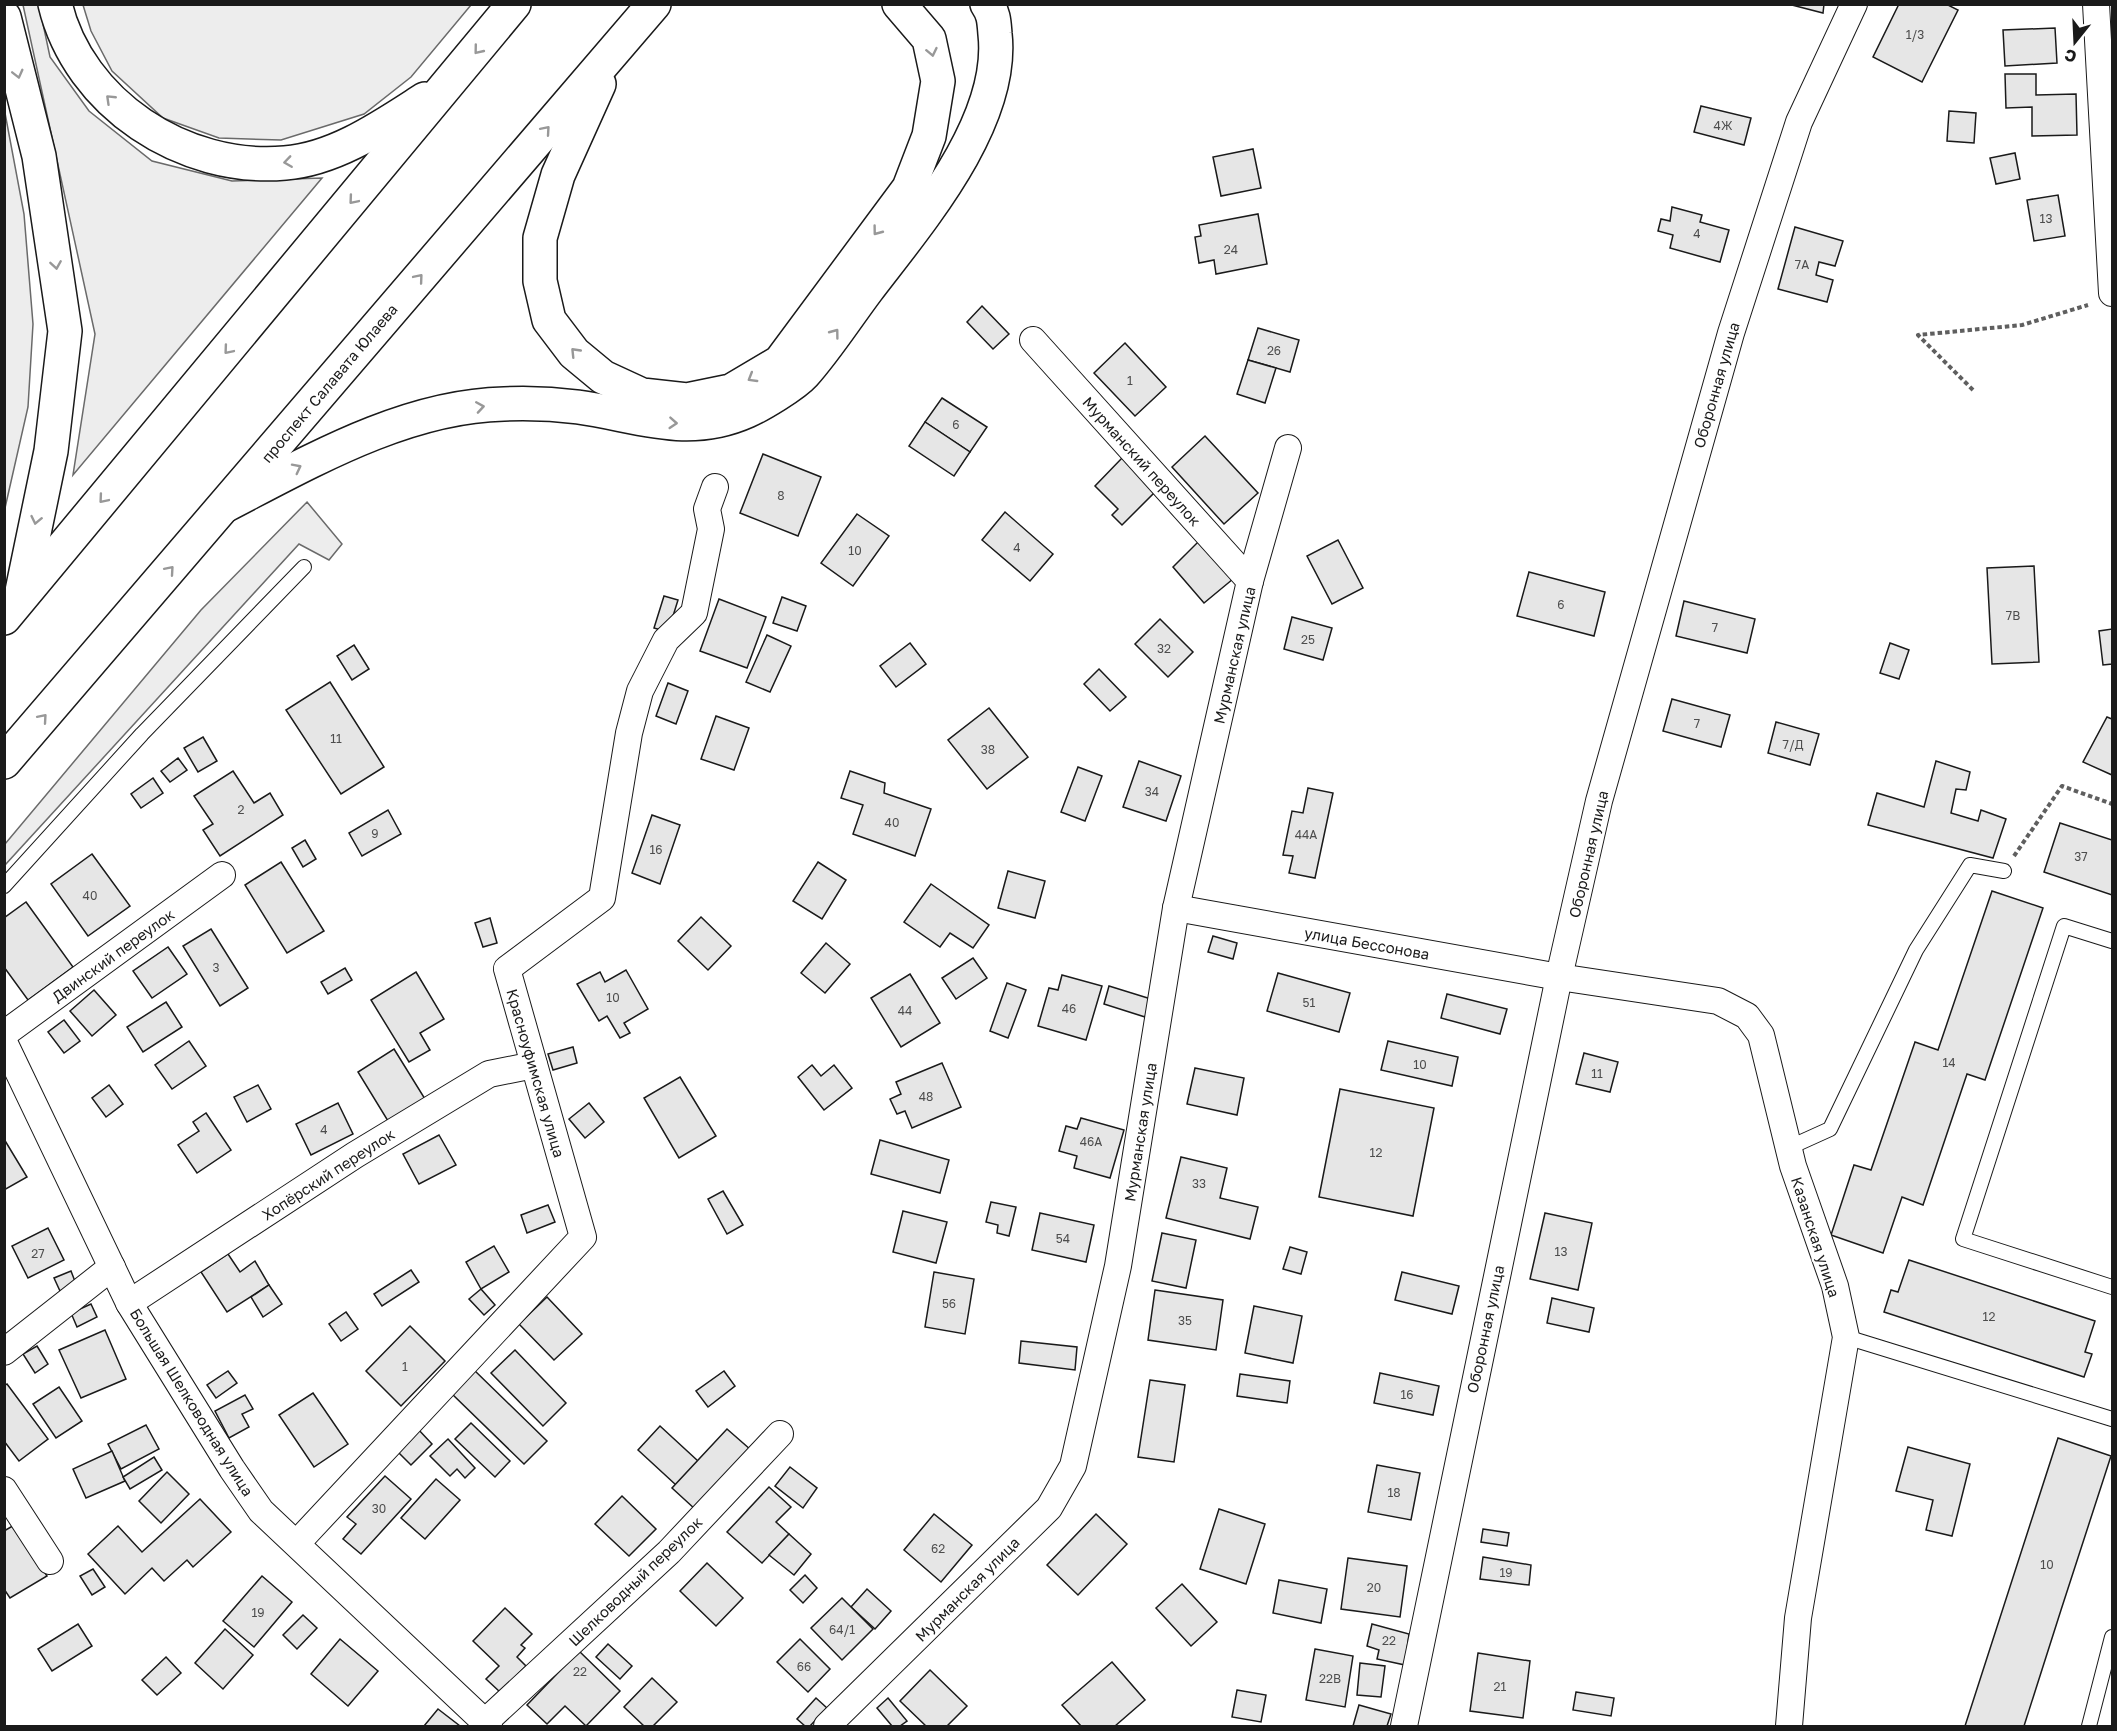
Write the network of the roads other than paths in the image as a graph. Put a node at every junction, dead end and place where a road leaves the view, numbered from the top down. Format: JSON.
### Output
{"nodes":[{"id":1,"x":55,"y":4,"type":"edge"},
{"id":2,"x":514,"y":4,"type":"edge"},
{"id":3,"x":654,"y":4,"type":"edge"},
{"id":4,"x":899,"y":4,"type":"edge"},
{"id":5,"x":987,"y":4,"type":"edge"},
{"id":6,"x":1854,"y":4,"type":"edge"},
{"id":7,"x":2096,"y":4,"type":"edge"},
{"id":8,"x":4,"y":17,"type":"edge"},
{"id":9,"x":614,"y":50,"type":"junction"},
{"id":10,"x":452,"y":82,"type":"junction"},
{"id":11,"x":2112,"y":293,"type":"edge"},
{"id":12,"x":1033,"y":340,"type":"dead end"},
{"id":13,"x":1288,"y":448,"type":"dead end"},
{"id":14,"x":715,"y":487,"type":"dead end"},
{"id":15,"x":226,"y":505,"type":"junction"},
{"id":16,"x":304,"y":567,"type":"dead end"},
{"id":17,"x":1250,"y":581,"type":"junction"},
{"id":18,"x":12,"y":609,"type":"edge"},
{"id":19,"x":4,"y":762,"type":"edge"},
{"id":20,"x":2004,"y":871,"type":"road end"},
{"id":21,"x":222,"y":875,"type":"dead end"},
{"id":22,"x":4,"y":886,"type":"edge"},
{"id":23,"x":1176,"y":908,"type":"junction"},
{"id":24,"x":2112,"y":941,"type":"edge"},
{"id":25,"x":1559,"y":977,"type":"junction"},
{"id":26,"x":4,"y":1034,"type":"edge"},
{"id":27,"x":4,"y":1042,"type":"edge"},
{"id":28,"x":534,"y":1065,"type":"junction"},
{"id":29,"x":1788,"y":1148,"type":"junction"},
{"id":30,"x":112,"y":1267,"type":"junction"},
{"id":31,"x":2112,"y":1287,"type":"edge"},
{"id":32,"x":129,"y":1303,"type":"junction"},
{"id":33,"x":1846,"y":1338,"type":"junction"},
{"id":34,"x":4,"y":1352,"type":"edge"},
{"id":35,"x":2112,"y":1419,"type":"edge"},
{"id":36,"x":780,"y":1434,"type":"dead end"},
{"id":37,"x":4,"y":1490,"type":"edge"},
{"id":38,"x":297,"y":1543,"type":"junction"},
{"id":39,"x":51,"y":1561,"type":"dead end"},
{"id":40,"x":2112,"y":1637,"type":"edge"},
{"id":41,"x":487,"y":1724,"type":"edge"},
{"id":42,"x":827,"y":1726,"type":"edge"},
{"id":43,"x":1404,"y":1726,"type":"edge"},
{"id":44,"x":1790,"y":1726,"type":"edge"},
{"id":45,"x":2089,"y":1726,"type":"edge"}],
"edges":[{"from":10,"to":1,"type":"main road","one_way":true},
{"from":2,"to":10,"type":"main road","one_way":true},
{"from":3,"to":9,"type":"main road","name":"проспект Салавата Юлаева"},
{"from":4,"to":9,"type":"main road","one_way":true},
{"from":15,"to":5,"type":"main road","one_way":true},
{"from":6,"to":25,"type":"street","name":"Оборонная улица"},
{"from":7,"to":11,"type":"street"},
{"from":8,"to":18,"type":"main road","one_way":true},
{"from":15,"to":9,"type":"main road","name":"проспект Салавата Юлаева","one_way":true},
{"from":10,"to":18,"type":"main road","one_way":true},
{"from":12,"to":17,"type":"street","name":"Мурманский переулок"},
{"from":13,"to":17,"type":"street","name":"Мурманская улица"},
{"from":14,"to":28,"type":"street","name":"Красноуфимская улица"},
{"from":19,"to":15,"type":"main road","name":"проспект Салавата Юлаева","one_way":true},
{"from":16,"to":22,"type":"lane"},
{"from":17,"to":23,"type":"street","name":"Мурманская улица"},
{"from":20,"to":29,"type":"lane"},
{"from":21,"to":26,"type":"street","name":"Двинский переулок"},
{"from":23,"to":25,"type":"street","name":"улица Бессонова"},
{"from":23,"to":42,"type":"street","name":"Мурманская улица"},
{"from":24,"to":31,"type":"lane"},
{"from":25,"to":29,"type":"street","name":"Казанская улица"},
{"from":25,"to":43,"type":"street","name":"Оборонная улица"},
{"from":27,"to":30,"type":"street","name":"Большая Шелководная улица"},
{"from":28,"to":32,"type":"street","name":"Хопёрский переулок"},
{"from":28,"to":38,"type":"street","name":"Красноуфимская улица"},
{"from":29,"to":33,"type":"street","name":"Казанская улица"},
{"from":30,"to":32,"type":"street","name":"Большая Шелководная улица"},
{"from":30,"to":34,"type":"street"},
{"from":32,"to":38,"type":"street","name":"Большая Шелководная улица"},
{"from":33,"to":35,"type":"lane"},
{"from":33,"to":44,"type":"street","name":"Казанская улица"},
{"from":36,"to":41,"type":"street","name":"Шелководный переулок"},
{"from":37,"to":39,"type":"street"},
{"from":38,"to":41,"type":"street","name":"Большая Шелководная улица"},
{"from":40,"to":45,"type":"lane"}]}
